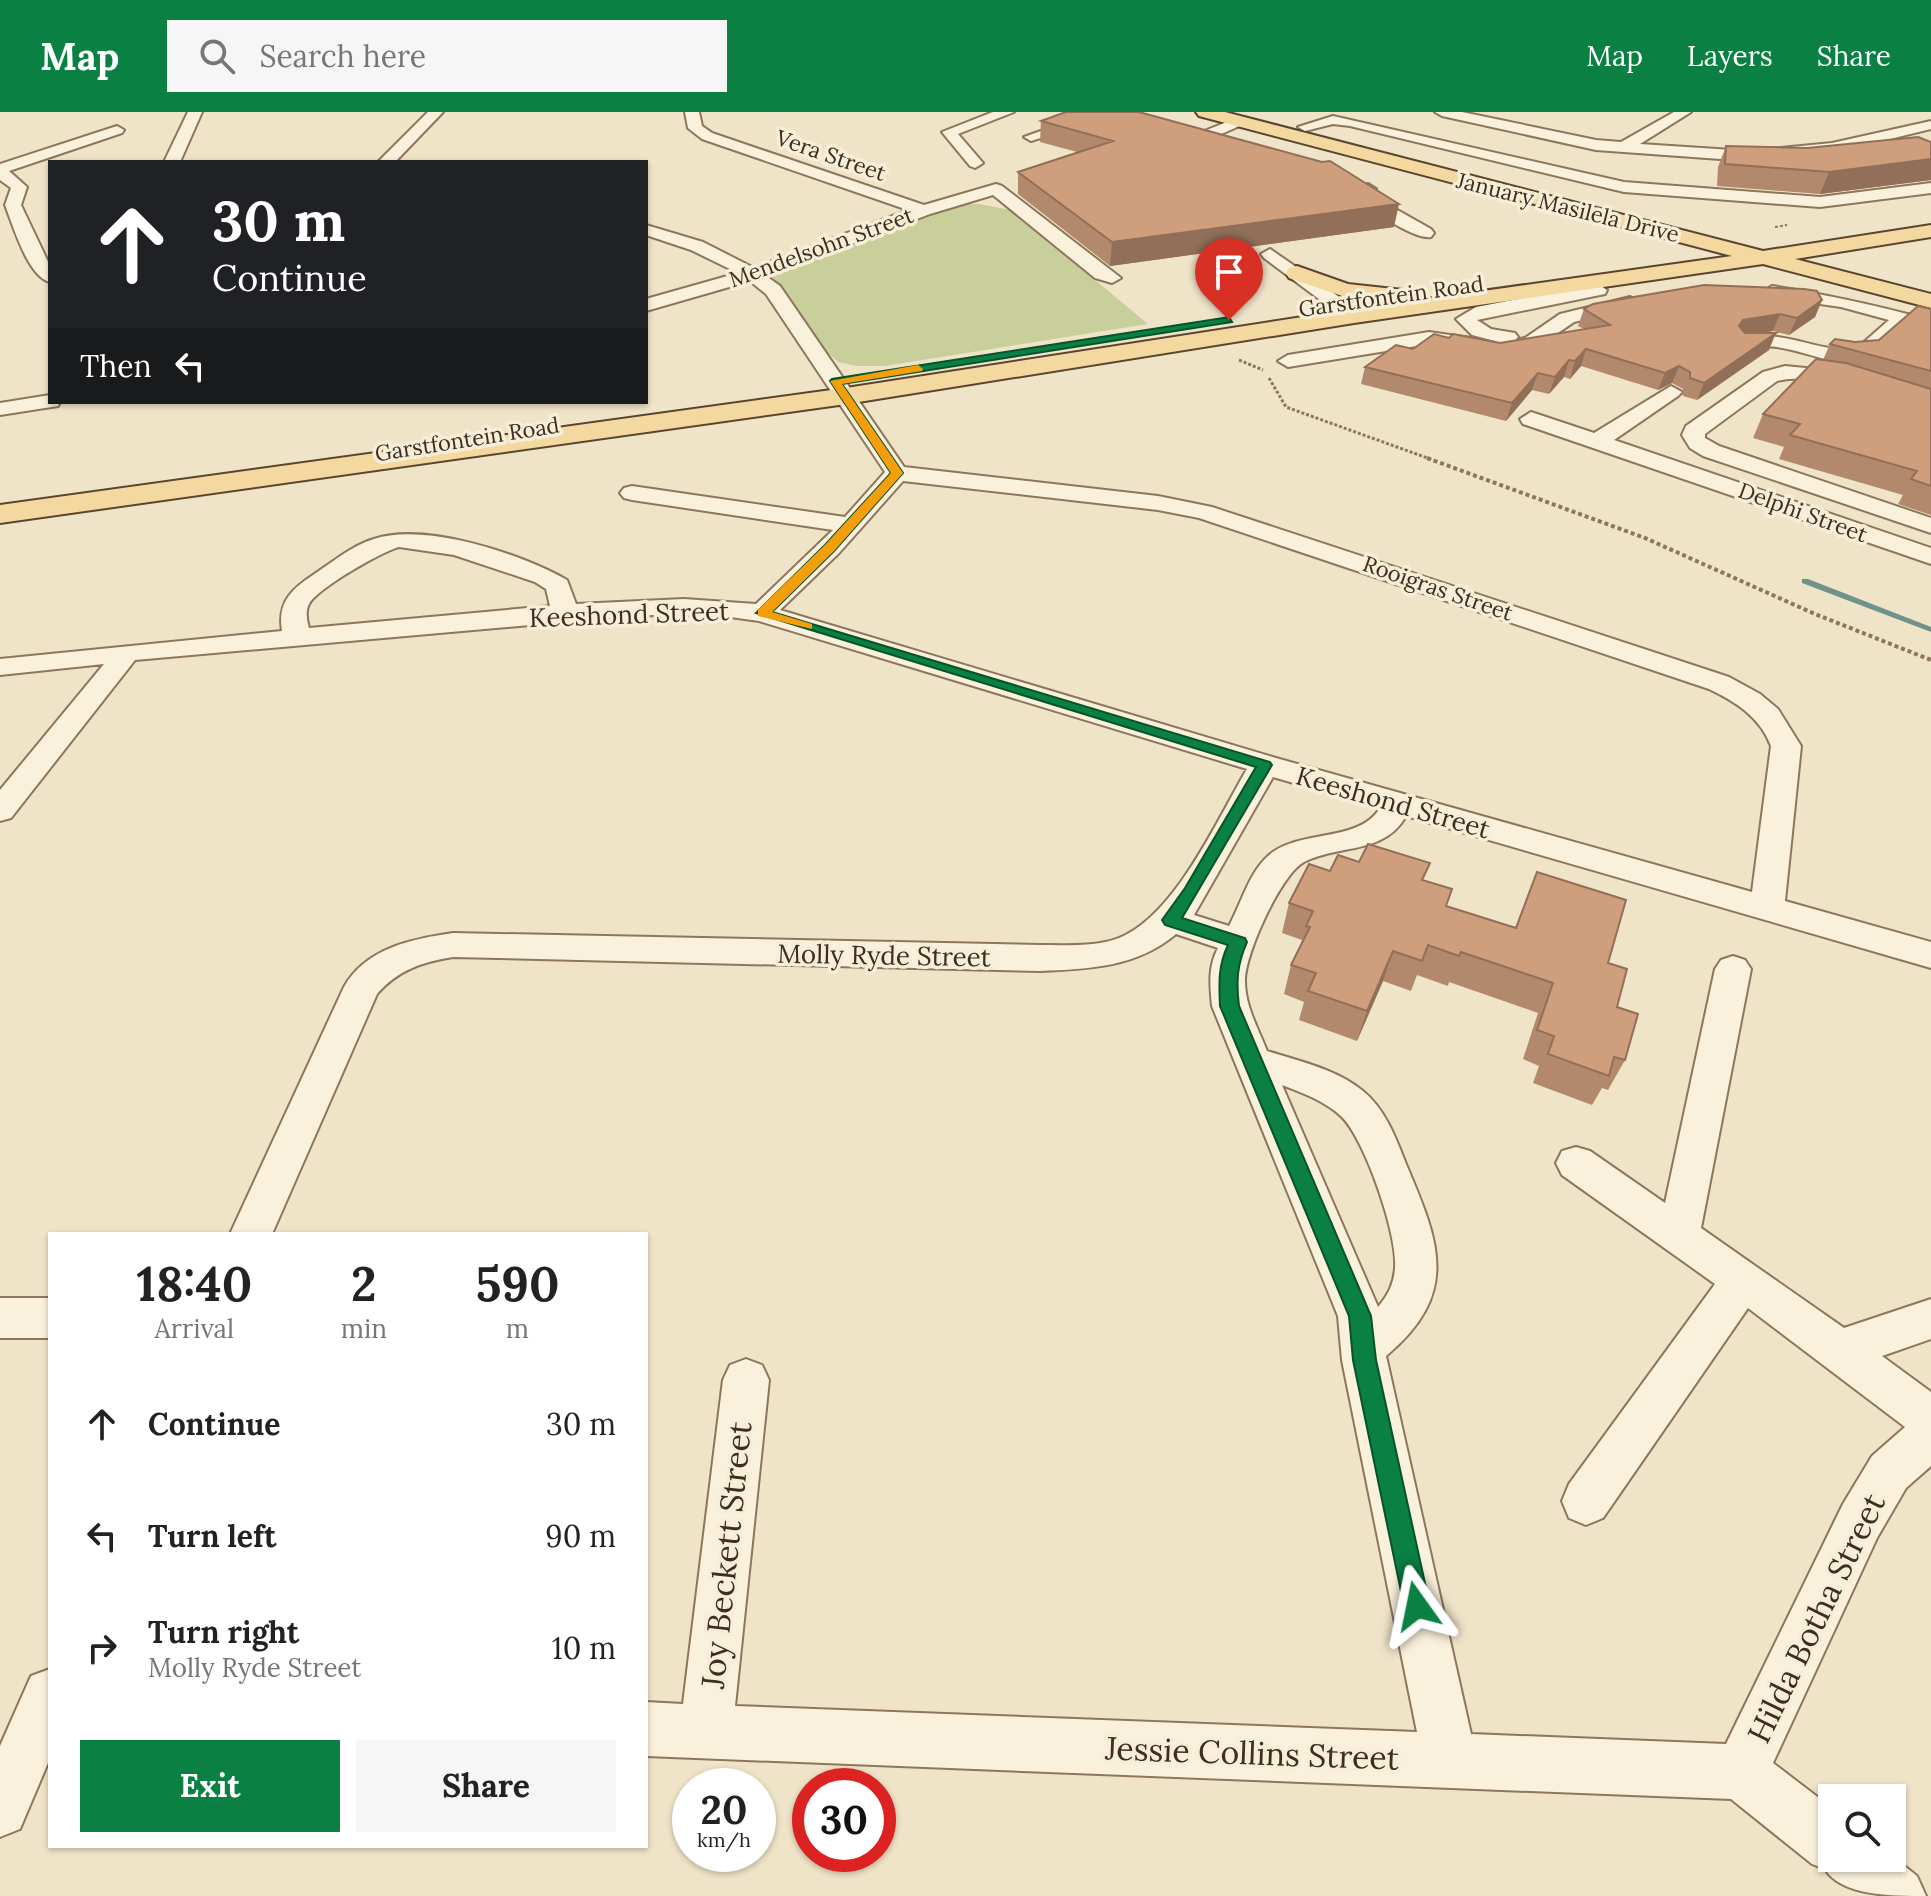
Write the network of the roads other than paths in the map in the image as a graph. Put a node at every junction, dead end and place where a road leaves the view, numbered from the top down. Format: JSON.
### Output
{"nodes":[{"id":1,"x":195,"y":112,"type":"edge"},
{"id":2,"x":436,"y":112,"type":"edge"},
{"id":3,"x":692,"y":112,"type":"edge"},
{"id":4,"x":1007,"y":112,"type":"edge"},
{"id":5,"x":1203,"y":112,"type":"edge"},
{"id":6,"x":1442,"y":112,"type":"edge"},
{"id":7,"x":1684,"y":112,"type":"edge"},
{"id":8,"x":1101,"y":114,"type":"edge"},
{"id":9,"x":1237,"y":115,"type":"edge"},
{"id":10,"x":1931,"y":125,"type":"edge"},
{"id":11,"x":1310,"y":127,"type":"edge"},
{"id":12,"x":117,"y":130,"type":"dead end"},
{"id":13,"x":1183,"y":135,"type":"edge"},
{"id":14,"x":1900,"y":135,"type":"junction"},
{"id":15,"x":1031,"y":137,"type":"dead end"},
{"id":16,"x":1207,"y":138,"type":"junction"},
{"id":17,"x":1931,"y":143,"type":"edge"},
{"id":18,"x":1622,"y":148,"type":"junction"},
{"id":19,"x":173,"y":160,"type":"edge"},
{"id":20,"x":388,"y":160,"type":"edge"},
{"id":21,"x":975,"y":163,"type":"dead end"},
{"id":22,"x":0,"y":171,"type":"edge"},
{"id":23,"x":1369,"y":188,"type":"edge"},
{"id":24,"x":1931,"y":188,"type":"edge"},
{"id":25,"x":21,"y":193,"type":"edge"},
{"id":26,"x":965,"y":198,"type":"junction"},
{"id":27,"x":1014,"y":204,"type":"junction"},
{"id":28,"x":1604,"y":204,"type":"junction"},
{"id":29,"x":924,"y":210,"type":"junction"},
{"id":30,"x":1931,"y":216,"type":"edge"},
{"id":31,"x":1714,"y":223,"type":"dead end"},
{"id":32,"x":648,"y":231,"type":"edge"},
{"id":33,"x":1931,"y":231,"type":"edge"},
{"id":34,"x":1425,"y":233,"type":"dead end"},
{"id":35,"x":1903,"y":235,"type":"junction"},
{"id":36,"x":1794,"y":239,"type":"junction"},
{"id":37,"x":1721,"y":247,"type":"junction"},
{"id":38,"x":1756,"y":250,"type":"junction"},
{"id":39,"x":1270,"y":254,"type":"edge"},
{"id":40,"x":1297,"y":273,"type":"junction"},
{"id":41,"x":754,"y":274,"type":"junction"},
{"id":42,"x":48,"y":276,"type":"edge"},
{"id":43,"x":1112,"y":278,"type":"edge"},
{"id":44,"x":1625,"y":279,"type":"junction"},
{"id":45,"x":1316,"y":288,"type":"junction"},
{"id":46,"x":1747,"y":290,"type":"edge"},
{"id":47,"x":1926,"y":291,"type":"edge"},
{"id":48,"x":1403,"y":295,"type":"junction"},
{"id":49,"x":1647,"y":299,"type":"edge"},
{"id":50,"x":648,"y":304,"type":"edge"},
{"id":51,"x":1346,"y":310,"type":"junction"},
{"id":52,"x":1476,"y":313,"type":"junction"},
{"id":53,"x":1903,"y":318,"type":"junction"},
{"id":54,"x":1254,"y":324,"type":"junction"},
{"id":55,"x":1931,"y":326,"type":"edge"},
{"id":56,"x":1552,"y":328,"type":"junction"},
{"id":57,"x":1429,"y":338,"type":"junction"},
{"id":58,"x":1745,"y":343,"type":"edge"},
{"id":59,"x":1320,"y":356,"type":"junction"},
{"id":60,"x":1288,"y":361,"type":"dead end"},
{"id":61,"x":841,"y":389,"type":"junction"},
{"id":62,"x":1671,"y":392,"type":"edge"},
{"id":63,"x":48,"y":401,"type":"edge"},
{"id":64,"x":1931,"y":408,"type":"edge"},
{"id":65,"x":0,"y":409,"type":"edge"},
{"id":66,"x":1531,"y":419,"type":"dead end"},
{"id":67,"x":1597,"y":441,"type":"junction"},
{"id":68,"x":897,"y":473,"type":"junction"},
{"id":69,"x":632,"y":493,"type":"dead end"},
{"id":70,"x":1869,"y":504,"type":"junction"},
{"id":71,"x":0,"y":514,"type":"edge"},
{"id":72,"x":851,"y":525,"type":"junction"},
{"id":73,"x":1931,"y":526,"type":"edge"},
{"id":74,"x":1845,"y":528,"type":"junction"},
{"id":75,"x":1931,"y":556,"type":"edge"},
{"id":76,"x":762,"y":613,"type":"junction"},
{"id":77,"x":565,"y":614,"type":"junction"},
{"id":78,"x":297,"y":638,"type":"junction"},
{"id":79,"x":126,"y":654,"type":"junction"},
{"id":80,"x":0,"y":667,"type":"edge"},
{"id":81,"x":1265,"y":765,"type":"junction"},
{"id":82,"x":1398,"y":803,"type":"junction"},
{"id":83,"x":0,"y":811,"type":"edge"},
{"id":84,"x":1767,"y":908,"type":"junction"},
{"id":85,"x":1171,"y":920,"type":"junction"},
{"id":86,"x":1239,"y":942,"type":"junction"},
{"id":87,"x":1931,"y":955,"type":"edge"},
{"id":88,"x":1733,"y":969,"type":"dead end"},
{"id":89,"x":1252,"y":1060,"type":"junction"},
{"id":90,"x":1576,"y":1163,"type":"dead end"},
{"id":91,"x":252,"y":1232,"type":"edge"},
{"id":92,"x":1679,"y":1236,"type":"junction"},
{"id":93,"x":1743,"y":1280,"type":"junction"},
{"id":94,"x":0,"y":1318,"type":"edge"},
{"id":95,"x":48,"y":1318,"type":"edge"},
{"id":96,"x":1931,"y":1319,"type":"edge"},
{"id":97,"x":1837,"y":1351,"type":"junction"},
{"id":98,"x":1364,"y":1354,"type":"junction"},
{"id":99,"x":746,"y":1380,"type":"dead end"},
{"id":100,"x":1931,"y":1419,"type":"edge"},
{"id":101,"x":1931,"y":1435,"type":"edge"},
{"id":102,"x":1586,"y":1501,"type":"dead end"},
{"id":103,"x":47,"y":1710,"type":"edge"},
{"id":104,"x":648,"y":1729,"type":"edge"},
{"id":105,"x":706,"y":1731,"type":"junction"},
{"id":106,"x":1450,"y":1761,"type":"junction"},
{"id":107,"x":1741,"y":1772,"type":"junction"},
{"id":108,"x":0,"y":1809,"type":"edge"},
{"id":109,"x":1818,"y":1833,"type":"edge"},
{"id":110,"x":1867,"y":1872,"type":"edge"},
{"id":111,"x":1897,"y":1896,"type":"edge"}],
"edges":[{"from":1,"to":19,"type":"street"},
{"from":2,"to":20,"type":"street"},
{"from":3,"to":29,"type":"street","name":"Vera Street"},
{"from":4,"to":21,"type":"street"},
{"from":5,"to":9,"type":"main road","name":"January Masilela Drive"},
{"from":5,"to":16,"type":"main road"},
{"from":6,"to":18,"type":"street"},
{"from":7,"to":18,"type":"street"},
{"from":8,"to":15,"type":"street"},
{"from":9,"to":11,"type":"main road","name":"January Masilela Drive"},
{"from":9,"to":16,"type":"street"},
{"from":10,"to":14,"type":"street"},
{"from":11,"to":16,"type":"main road"},
{"from":11,"to":24,"type":"street"},
{"from":11,"to":28,"type":"main road","name":"January Masilela Drive"},
{"from":11,"to":37,"type":"main road","name":"January Masilela Drive"},
{"from":12,"to":22,"type":"street"},
{"from":13,"to":16,"type":"street"},
{"from":14,"to":17,"type":"street"},
{"from":14,"to":18,"type":"street"},
{"from":22,"to":25,"type":"street"},
{"from":23,"to":34,"type":"street"},
{"from":25,"to":42,"type":"street"},
{"from":26,"to":27,"type":"street"},
{"from":26,"to":27,"type":"street","name":"Mendelsohn Street"},
{"from":26,"to":29,"type":"street","name":"Mendelsohn Street"},
{"from":27,"to":43,"type":"street"},
{"from":28,"to":31,"type":"main road"},
{"from":28,"to":38,"type":"main road","name":"January Masilela Drive"},
{"from":29,"to":41,"type":"street","name":"Mendelsohn Street"},
{"from":30,"to":36,"type":"main road","name":"Garstfontein Road"},
{"from":32,"to":41,"type":"street"},
{"from":33,"to":35,"type":"main road","name":"Garstfontein Road"},
{"from":35,"to":36,"type":"main road","name":"Garstfontein Road"},
{"from":35,"to":47,"type":"main road"},
{"from":36,"to":38,"type":"main road","name":"Garstfontein Road"},
{"from":36,"to":47,"type":"main road"},
{"from":37,"to":38,"type":"main road","name":"January Masilela Drive"},
{"from":37,"to":48,"type":"main road","name":"Garstfontein Road"},
{"from":38,"to":44,"type":"main road","name":"Garstfontein Road"},
{"from":38,"to":47,"type":"main road","name":"January Masilela Drive"},
{"from":39,"to":40,"type":"street"},
{"from":40,"to":45,"type":"street"},
{"from":40,"to":48,"type":"main road"},
{"from":41,"to":50,"type":"street","name":"Mendelsohn Street"},
{"from":41,"to":61,"type":"street"},
{"from":44,"to":51,"type":"main road","name":"Garstfontein Road"},
{"from":44,"to":52,"type":"street"},
{"from":45,"to":51,"type":"street"},
{"from":45,"to":54,"type":"main road"},
{"from":46,"to":53,"type":"street"},
{"from":48,"to":51,"type":"main road","name":"Garstfontein Road"},
{"from":49,"to":56,"type":"street"},
{"from":51,"to":54,"type":"main road","name":"Garstfontein Road"},
{"from":52,"to":56,"type":"street"},
{"from":52,"to":57,"type":"street"},
{"from":53,"to":55,"type":"street"},
{"from":53,"to":58,"type":"street"},
{"from":54,"to":59,"type":"street"},
{"from":54,"to":61,"type":"main road","name":"Garstfontein Road"},
{"from":54,"to":61,"type":"main road","name":"Garstfontein Road"},
{"from":56,"to":57,"type":"street"},
{"from":57,"to":59,"type":"street"},
{"from":59,"to":60,"type":"street"},
{"from":61,"to":68,"type":"street"},
{"from":61,"to":71,"type":"main road","name":"Garstfontein Road"},
{"from":62,"to":67,"type":"street"},
{"from":63,"to":65,"type":"street"},
{"from":64,"to":70,"type":"street"},
{"from":66,"to":67,"type":"street","name":"Delphi Street"},
{"from":67,"to":74,"type":"street","name":"Delphi Street"},
{"from":68,"to":72,"type":"street"},
{"from":68,"to":84,"type":"street","name":"Rooigras Street"},
{"from":69,"to":72,"type":"street"},
{"from":70,"to":73,"type":"street"},
{"from":70,"to":74,"type":"street"},
{"from":72,"to":76,"type":"street"},
{"from":74,"to":75,"type":"street","name":"Delphi Street"},
{"from":76,"to":77,"type":"street","name":"Keeshond Street"},
{"from":76,"to":81,"type":"street","name":"Keeshond Street"},
{"from":77,"to":78,"type":"street","name":"Keeshond Street"},
{"from":77,"to":78,"type":"street"},
{"from":78,"to":79,"type":"street","name":"Keeshond Street"},
{"from":79,"to":80,"type":"street","name":"Keeshond Street"},
{"from":79,"to":83,"type":"street"},
{"from":81,"to":82,"type":"street","name":"Keeshond Street"},
{"from":81,"to":85,"type":"street","name":"Molly Ryde Street"},
{"from":82,"to":84,"type":"street","name":"Keeshond Street"},
{"from":82,"to":86,"type":"street"},
{"from":84,"to":87,"type":"street","name":"Keeshond Street"},
{"from":85,"to":86,"type":"street"},
{"from":85,"to":91,"type":"street","name":"Molly Ryde Street"},
{"from":86,"to":89,"type":"street"},
{"from":88,"to":92,"type":"street"},
{"from":89,"to":98,"type":"street"},
{"from":89,"to":98,"type":"street"},
{"from":90,"to":92,"type":"street"},
{"from":92,"to":93,"type":"street"},
{"from":93,"to":97,"type":"street"},
{"from":93,"to":102,"type":"street"},
{"from":94,"to":95,"type":"street"},
{"from":96,"to":97,"type":"street"},
{"from":97,"to":100,"type":"street"},
{"from":98,"to":106,"type":"street"},
{"from":99,"to":105,"type":"street","name":"Joy Beckett Street"},
{"from":101,"to":107,"type":"street","name":"Hilda Botha Street"},
{"from":103,"to":108,"type":"street"},
{"from":104,"to":105,"type":"street","name":"Jessie Collins Street"},
{"from":105,"to":106,"type":"street","name":"Jessie Collins Street"},
{"from":106,"to":107,"type":"street","name":"Jessie Collins Street"},
{"from":107,"to":109,"type":"street"},
{"from":110,"to":111,"type":"street"}]}
